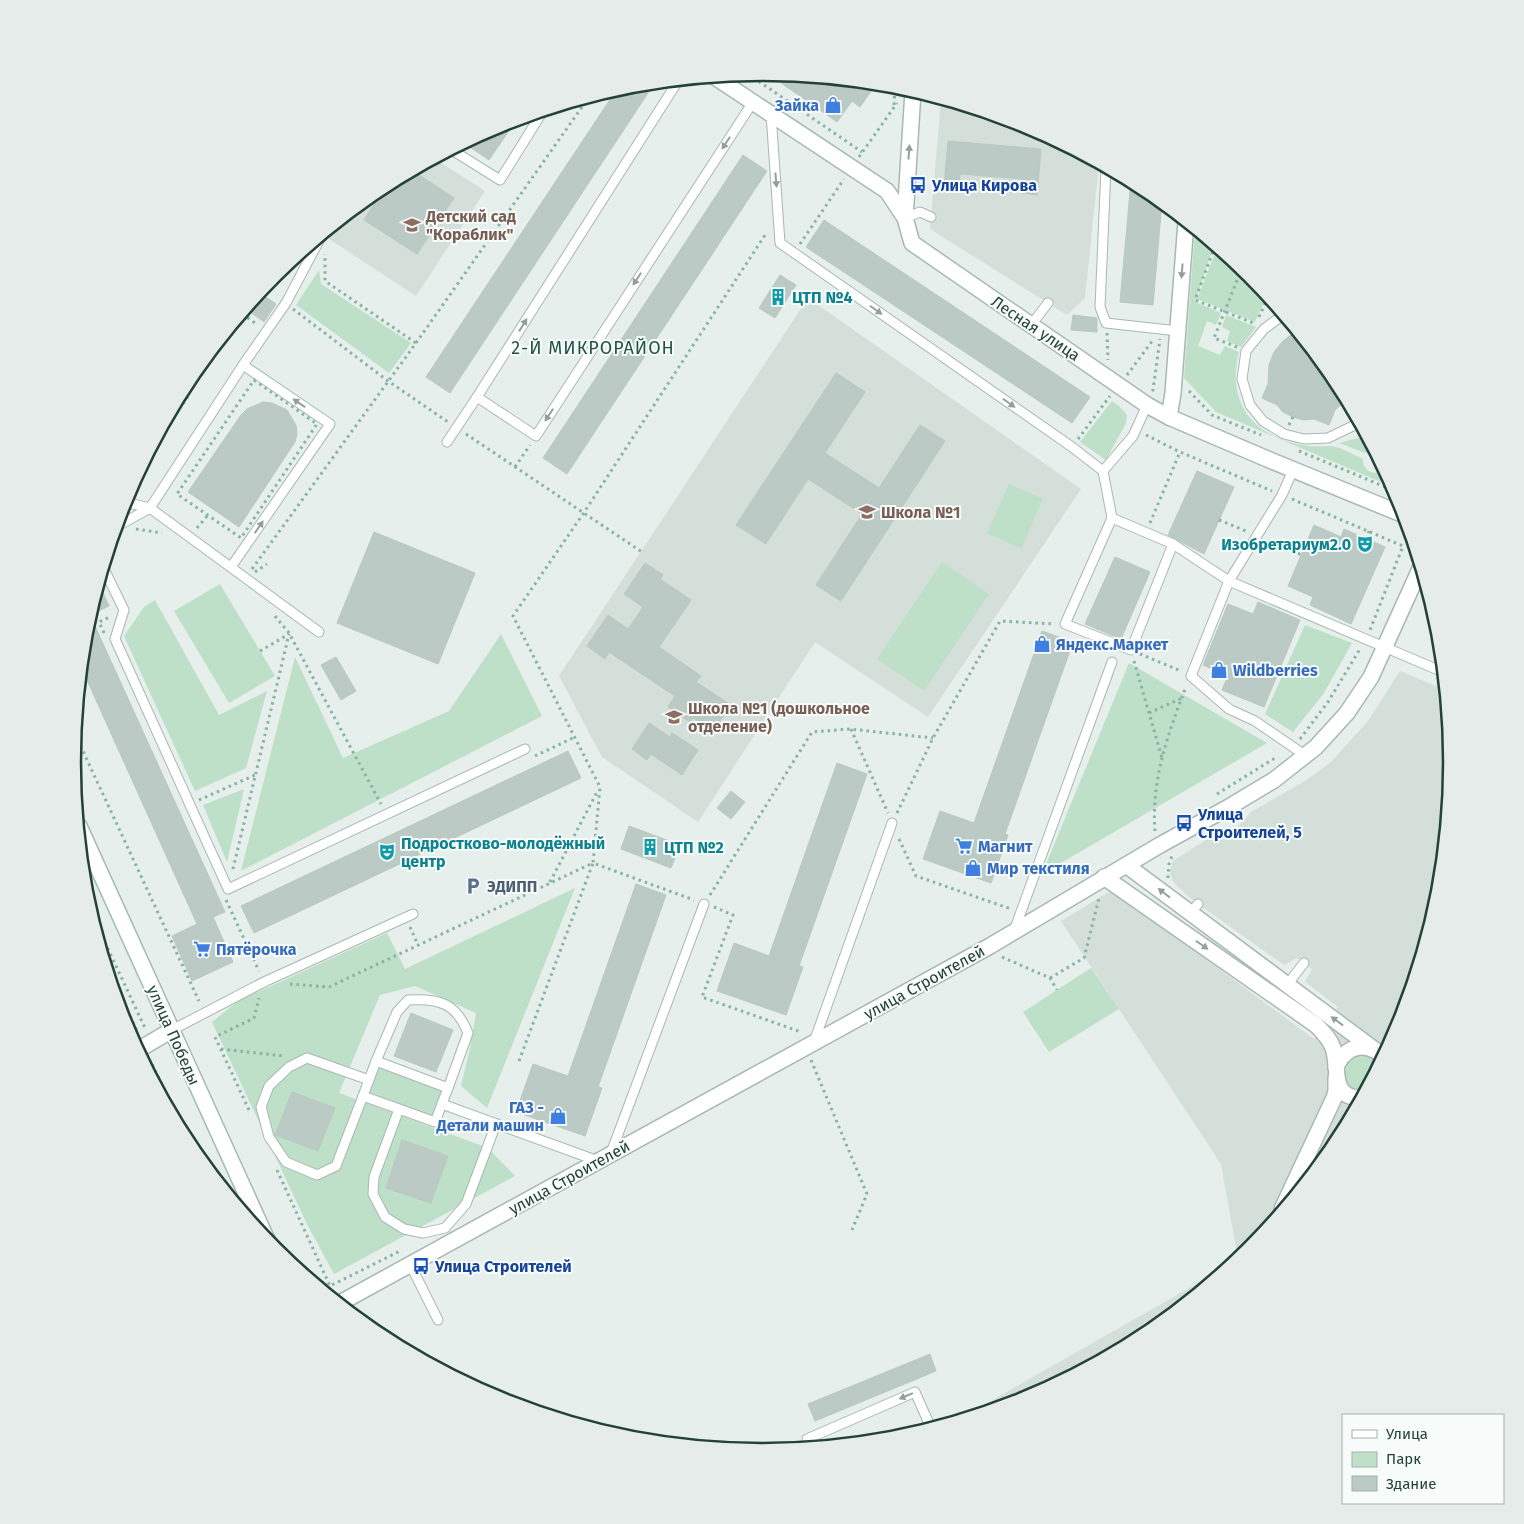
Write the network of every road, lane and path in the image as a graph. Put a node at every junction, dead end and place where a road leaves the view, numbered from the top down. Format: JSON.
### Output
{"nodes":[{"id":1,"x":758,"y":81,"type":"edge"},
{"id":2,"x":723,"y":83,"type":"edge"},
{"id":3,"x":674,"y":87,"type":"edge"},
{"id":4,"x":895,"y":94,"type":"edge"},
{"id":5,"x":913,"y":98,"type":"edge"},
{"id":6,"x":899,"y":101,"type":"dead end"},
{"id":7,"x":752,"y":102,"type":"junction"},
{"id":8,"x":584,"y":105,"type":"edge"},
{"id":9,"x":894,"y":106,"type":"junction"},
{"id":10,"x":771,"y":114,"type":"junction"},
{"id":11,"x":538,"y":119,"type":"edge"},
{"id":12,"x":862,"y":152,"type":"junction"},
{"id":13,"x":457,"y":153,"type":"edge"},
{"id":14,"x":852,"y":168,"type":"junction"},
{"id":15,"x":1106,"y":174,"type":"edge"},
{"id":16,"x":778,"y":214,"type":"junction"},
{"id":17,"x":931,"y":217,"type":"dead end"},
{"id":18,"x":905,"y":218,"type":"junction"},
{"id":19,"x":1185,"y":230,"type":"edge"},
{"id":20,"x":325,"y":246,"type":"dead end"},
{"id":21,"x":315,"y":249,"type":"edge"},
{"id":22,"x":794,"y":252,"type":"junction"},
{"id":23,"x":1213,"y":252,"type":"edge"},
{"id":24,"x":1239,"y":277,"type":"edge"},
{"id":25,"x":286,"y":303,"type":"junction"},
{"id":26,"x":1048,"y":303,"type":"dead end"},
{"id":27,"x":1225,"y":311,"type":"junction"},
{"id":28,"x":246,"y":317,"type":"edge"},
{"id":29,"x":1278,"y":318,"type":"edge"},
{"id":30,"x":1106,"y":323,"type":"junction"},
{"id":31,"x":1256,"y":324,"type":"dead end"},
{"id":32,"x":1031,"y":325,"type":"junction"},
{"id":33,"x":1161,"y":330,"type":"junction"},
{"id":34,"x":1178,"y":331,"type":"junction"},
{"id":35,"x":266,"y":332,"type":"junction"},
{"id":36,"x":416,"y":343,"type":"junction"},
{"id":37,"x":1246,"y":351,"type":"junction"},
{"id":38,"x":243,"y":365,"type":"junction"},
{"id":39,"x":1108,"y":365,"type":"dead end"},
{"id":40,"x":1125,"y":378,"type":"dead end"},
{"id":41,"x":388,"y":381,"type":"junction"},
{"id":42,"x":1154,"y":381,"type":"dead end"},
{"id":43,"x":1187,"y":389,"type":"dead end"},
{"id":44,"x":477,"y":397,"type":"junction"},
{"id":45,"x":1117,"y":401,"type":"dead end"},
{"id":46,"x":1147,"y":405,"type":"junction"},
{"id":47,"x":1169,"y":417,"type":"junction"},
{"id":48,"x":1354,"y":425,"type":"edge"},
{"id":49,"x":457,"y":428,"type":"junction"},
{"id":50,"x":1136,"y":430,"type":"junction"},
{"id":51,"x":536,"y":436,"type":"junction"},
{"id":52,"x":1262,"y":436,"type":"dead end"},
{"id":53,"x":447,"y":442,"type":"dead end"},
{"id":54,"x":1072,"y":447,"type":"junction"},
{"id":55,"x":1297,"y":450,"type":"dead end"},
{"id":56,"x":1180,"y":452,"type":"junction"},
{"id":57,"x":514,"y":467,"type":"junction"},
{"id":58,"x":1293,"y":470,"type":"junction"},
{"id":59,"x":1103,"y":472,"type":"junction"},
{"id":60,"x":1385,"y":487,"type":"edge"},
{"id":61,"x":1282,"y":495,"type":"junction"},
{"id":62,"x":132,"y":504,"type":"edge"},
{"id":63,"x":150,"y":508,"type":"junction"},
{"id":64,"x":1395,"y":511,"type":"edge"},
{"id":65,"x":583,"y":514,"type":"junction"},
{"id":66,"x":1112,"y":518,"type":"junction"},
{"id":67,"x":1219,"y":520,"type":"dead end"},
{"id":68,"x":125,"y":523,"type":"edge"},
{"id":69,"x":1369,"y":531,"type":"junction"},
{"id":70,"x":1145,"y":532,"type":"junction"},
{"id":71,"x":1257,"y":536,"type":"junction"},
{"id":72,"x":241,"y":538,"type":"joint"},
{"id":73,"x":1366,"y":539,"type":"dead end"},
{"id":74,"x":1173,"y":544,"type":"junction"},
{"id":75,"x":642,"y":552,"type":"dead end"},
{"id":76,"x":1302,"y":555,"type":"dead end"},
{"id":77,"x":231,"y":567,"type":"junction"},
{"id":78,"x":107,"y":576,"type":"edge"},
{"id":79,"x":1417,"y":576,"type":"edge"},
{"id":80,"x":246,"y":578,"type":"junction"},
{"id":81,"x":1229,"y":581,"type":"junction"},
{"id":82,"x":1066,"y":624,"type":"junction"},
{"id":83,"x":320,"y":632,"type":"dead end"},
{"id":84,"x":289,"y":634,"type":"junction"},
{"id":85,"x":1366,"y":639,"type":"junction"},
{"id":86,"x":1385,"y":647,"type":"junction"},
{"id":87,"x":1130,"y":650,"type":"junction"},
{"id":88,"x":260,"y":651,"type":"dead end"},
{"id":89,"x":1112,"y":662,"type":"dead end"},
{"id":90,"x":1436,"y":669,"type":"edge"},
{"id":91,"x":1191,"y":676,"type":"junction"},
{"id":92,"x":1182,"y":698,"type":"junction"},
{"id":93,"x":1149,"y":713,"type":"junction"},
{"id":94,"x":850,"y":729,"type":"junction"},
{"id":95,"x":933,"y":738,"type":"junction"},
{"id":96,"x":1294,"y":746,"type":"junction"},
{"id":97,"x":82,"y":748,"type":"edge"},
{"id":98,"x":525,"y":749,"type":"dead end"},
{"id":99,"x":1306,"y":756,"type":"junction"},
{"id":100,"x":1162,"y":759,"type":"junction"},
{"id":101,"x":255,"y":775,"type":"junction"},
{"id":102,"x":600,"y":787,"type":"junction"},
{"id":103,"x":1212,"y":798,"type":"dead end"},
{"id":104,"x":189,"y":804,"type":"junction"},
{"id":105,"x":386,"y":815,"type":"junction"},
{"id":106,"x":892,"y":822,"type":"junction"},
{"id":107,"x":1163,"y":828,"type":"dead end"},
{"id":108,"x":86,"y":842,"type":"edge"},
{"id":109,"x":592,"y":862,"type":"junction"},
{"id":110,"x":1126,"y":865,"type":"junction"},
{"id":111,"x":550,"y":883,"type":"junction"},
{"id":112,"x":1103,"y":884,"type":"junction"},
{"id":113,"x":228,"y":889,"type":"junction"},
{"id":114,"x":704,"y":904,"type":"junction"},
{"id":115,"x":1021,"y":912,"type":"junction"},
{"id":116,"x":409,"y":916,"type":"joint"},
{"id":117,"x":1014,"y":931,"type":"junction"},
{"id":118,"x":106,"y":945,"type":"edge"},
{"id":119,"x":418,"y":945,"type":"junction"},
{"id":120,"x":1001,"y":956,"type":"dead end"},
{"id":121,"x":1304,"y":963,"type":"dead end"},
{"id":122,"x":1050,"y":978,"type":"junction"},
{"id":123,"x":264,"y":982,"type":"junction"},
{"id":124,"x":1287,"y":985,"type":"junction"},
{"id":125,"x":1057,"y":990,"type":"dead end"},
{"id":126,"x":199,"y":1001,"type":"dead end"},
{"id":127,"x":145,"y":1028,"type":"dead end"},
{"id":128,"x":172,"y":1030,"type":"junction"},
{"id":129,"x":215,"y":1037,"type":"dead end"},
{"id":130,"x":810,"y":1044,"type":"junction"},
{"id":131,"x":144,"y":1047,"type":"edge"},
{"id":132,"x":221,"y":1049,"type":"dead end"},
{"id":133,"x":1378,"y":1052,"type":"edge"},
{"id":134,"x":1378,"y":1053,"type":"edge"},
{"id":135,"x":307,"y":1058,"type":"junction"},
{"id":136,"x":376,"y":1061,"type":"junction"},
{"id":137,"x":519,"y":1061,"type":"dead end"},
{"id":138,"x":1336,"y":1072,"type":"junction"},
{"id":139,"x":369,"y":1080,"type":"junction"},
{"id":140,"x":448,"y":1088,"type":"junction"},
{"id":141,"x":363,"y":1096,"type":"junction"},
{"id":142,"x":1354,"y":1098,"type":"edge"},
{"id":143,"x":442,"y":1104,"type":"junction"},
{"id":144,"x":399,"y":1109,"type":"junction"},
{"id":145,"x":496,"y":1124,"type":"junction"},
{"id":146,"x":605,"y":1157,"type":"junction"},
{"id":147,"x":1292,"y":1189,"type":"edge"},
{"id":148,"x":259,"y":1221,"type":"edge"},
{"id":149,"x":852,"y":1230,"type":"dead end"},
{"id":150,"x":410,"y":1264,"type":"junction"},
{"id":151,"x":345,"y":1300,"type":"edge"},
{"id":152,"x":438,"y":1320,"type":"dead end"},
{"id":153,"x":928,"y":1422,"type":"edge"},
{"id":154,"x":808,"y":1441,"type":"edge"}],
"edges":[{"from":1,"to":12,"type":"path"},
{"from":2,"to":7,"type":"street","name":"Лесная улица"},
{"from":44,"to":3,"type":"lane","one_way":true},
{"from":4,"to":9,"type":"path"},
{"from":18,"to":5,"type":"street","one_way":true},
{"from":6,"to":9,"type":"path"},
{"from":7,"to":10,"type":"street","name":"Лесная улица"},
{"from":7,"to":51,"type":"lane","one_way":true},
{"from":8,"to":36,"type":"path"},
{"from":9,"to":12,"type":"path"},
{"from":10,"to":14,"type":"street","name":"Лесная улица"},
{"from":10,"to":16,"type":"lane","one_way":true},
{"from":11,"to":13,"type":"lane"},
{"from":12,"to":14,"type":"path"},
{"from":14,"to":18,"type":"street","name":"Лесная улица"},
{"from":14,"to":22,"type":"path"},
{"from":15,"to":30,"type":"lane"},
{"from":16,"to":22,"type":"lane"},
{"from":16,"to":65,"type":"path"},
{"from":17,"to":18,"type":"lane"},
{"from":18,"to":32,"type":"street","name":"Лесная улица"},
{"from":19,"to":34,"type":"street","one_way":true},
{"from":20,"to":36,"type":"path"},
{"from":21,"to":25,"type":"lane"},
{"from":22,"to":54,"type":"lane","one_way":true},
{"from":23,"to":27,"type":"path"},
{"from":24,"to":27,"type":"path"},
{"from":25,"to":35,"type":"lane"},
{"from":25,"to":41,"type":"path"},
{"from":26,"to":32,"type":"lane"},
{"from":27,"to":31,"type":"path"},
{"from":27,"to":37,"type":"path"},
{"from":28,"to":35,"type":"path"},
{"from":29,"to":37,"type":"lane"},
{"from":30,"to":33,"type":"lane"},
{"from":30,"to":39,"type":"path"},
{"from":32,"to":46,"type":"street","name":"Лесная улица"},
{"from":33,"to":34,"type":"lane"},
{"from":33,"to":40,"type":"path"},
{"from":33,"to":42,"type":"path"},
{"from":34,"to":47,"type":"street"},
{"from":35,"to":38,"type":"lane"},
{"from":36,"to":41,"type":"path"},
{"from":37,"to":48,"type":"lane"},
{"from":38,"to":63,"type":"lane"},
{"from":77,"to":38,"type":"lane","one_way":true},
{"from":41,"to":49,"type":"path"},
{"from":41,"to":80,"type":"path"},
{"from":43,"to":52,"type":"path"},
{"from":44,"to":49,"type":"lane"},
{"from":44,"to":51,"type":"lane"},
{"from":45,"to":54,"type":"path"},
{"from":46,"to":47,"type":"street","name":"Лесная улица"},
{"from":46,"to":50,"type":"lane"},
{"from":47,"to":58,"type":"street","name":"Лесная улица"},
{"from":49,"to":53,"type":"lane"},
{"from":49,"to":57,"type":"path"},
{"from":50,"to":56,"type":"path"},
{"from":50,"to":59,"type":"lane"},
{"from":51,"to":57,"type":"path"},
{"from":54,"to":59,"type":"lane"},
{"from":55,"to":60,"type":"path"},
{"from":56,"to":61,"type":"path"},
{"from":56,"to":70,"type":"path"},
{"from":57,"to":65,"type":"path"},
{"from":58,"to":61,"type":"lane"},
{"from":58,"to":64,"type":"street","name":"Лесная улица"},
{"from":59,"to":66,"type":"lane"},
{"from":61,"to":69,"type":"path"},
{"from":61,"to":71,"type":"lane"},
{"from":62,"to":63,"type":"lane"},
{"from":63,"to":68,"type":"lane"},
{"from":63,"to":77,"type":"lane"},
{"from":65,"to":75,"type":"path"},
{"from":65,"to":102,"type":"path"},
{"from":66,"to":70,"type":"lane"},
{"from":66,"to":82,"type":"lane"},
{"from":67,"to":71,"type":"path"},
{"from":69,"to":73,"type":"path"},
{"from":69,"to":85,"type":"path"},
{"from":70,"to":74,"type":"lane"},
{"from":71,"to":76,"type":"path"},
{"from":71,"to":81,"type":"lane"},
{"from":72,"to":72,"type":"path"},
{"from":74,"to":81,"type":"lane"},
{"from":74,"to":87,"type":"lane"},
{"from":77,"to":80,"type":"lane"},
{"from":78,"to":104,"type":"lane"},
{"from":79,"to":86,"type":"street","name":"улица Строителей"},
{"from":80,"to":83,"type":"lane"},
{"from":81,"to":85,"type":"lane"},
{"from":81,"to":91,"type":"lane"},
{"from":82,"to":87,"type":"lane"},
{"from":82,"to":95,"type":"path"},
{"from":84,"to":88,"type":"path"},
{"from":84,"to":101,"type":"path"},
{"from":84,"to":105,"type":"path"},
{"from":85,"to":86,"type":"lane"},
{"from":85,"to":96,"type":"path"},
{"from":86,"to":90,"type":"lane"},
{"from":86,"to":99,"type":"street","name":"улица Строителей"},
{"from":87,"to":91,"type":"path"},
{"from":87,"to":93,"type":"path"},
{"from":89,"to":115,"type":"lane"},
{"from":91,"to":92,"type":"path"},
{"from":91,"to":96,"type":"lane"},
{"from":92,"to":93,"type":"path"},
{"from":92,"to":100,"type":"path"},
{"from":93,"to":100,"type":"path"},
{"from":94,"to":95,"type":"path"},
{"from":94,"to":106,"type":"path"},
{"from":94,"to":114,"type":"path"},
{"from":95,"to":106,"type":"path"},
{"from":96,"to":99,"type":"lane"},
{"from":96,"to":103,"type":"path"},
{"from":97,"to":126,"type":"path"},
{"from":98,"to":105,"type":"lane"},
{"from":99,"to":110,"type":"street","name":"улица Строителей"},
{"from":100,"to":107,"type":"path"},
{"from":101,"to":104,"type":"path"},
{"from":101,"to":113,"type":"path"},
{"from":102,"to":109,"type":"path"},
{"from":102,"to":111,"type":"path"},
{"from":104,"to":113,"type":"lane"},
{"from":105,"to":113,"type":"lane"},
{"from":106,"to":115,"type":"path"},
{"from":106,"to":130,"type":"lane"},
{"from":108,"to":128,"type":"street","name":"улица Победы"},
{"from":109,"to":111,"type":"path"},
{"from":109,"to":114,"type":"path"},
{"from":109,"to":137,"type":"path"},
{"from":110,"to":112,"type":"street","name":"улица Строителей"},
{"from":124,"to":110,"type":"street","one_way":true},
{"from":111,"to":119,"type":"path"},
{"from":112,"to":117,"type":"street","name":"улица Строителей"},
{"from":112,"to":122,"type":"path"},
{"from":112,"to":138,"type":"street","one_way":true},
{"from":114,"to":130,"type":"path"},
{"from":114,"to":146,"type":"lane"},
{"from":115,"to":117,"type":"lane"},
{"from":116,"to":119,"type":"path"},
{"from":116,"to":123,"type":"lane"},
{"from":117,"to":130,"type":"street","name":"улица Строителей"},
{"from":118,"to":127,"type":"path"},
{"from":119,"to":123,"type":"path"},
{"from":120,"to":122,"type":"path"},
{"from":121,"to":124,"type":"lane"},
{"from":122,"to":125,"type":"path"},
{"from":123,"to":128,"type":"lane"},
{"from":123,"to":129,"type":"path"},
{"from":133,"to":124,"type":"street","one_way":true},
{"from":128,"to":131,"type":"street"},
{"from":128,"to":148,"type":"street","name":"улица Победы"},
{"from":130,"to":146,"type":"street","name":"улица Строителей"},
{"from":130,"to":149,"type":"path"},
{"from":132,"to":135,"type":"path"},
{"from":134,"to":138,"type":"street"},
{"from":135,"to":139,"type":"lane"},
{"from":135,"to":141,"type":"lane"},
{"from":136,"to":139,"type":"lane"},
{"from":136,"to":140,"type":"lane"},
{"from":136,"to":140,"type":"lane"},
{"from":138,"to":142,"type":"street"},
{"from":138,"to":147,"type":"street"},
{"from":139,"to":141,"type":"lane"},
{"from":140,"to":143,"type":"lane"},
{"from":141,"to":144,"type":"lane"},
{"from":143,"to":144,"type":"lane"},
{"from":143,"to":145,"type":"lane"},
{"from":144,"to":145,"type":"lane"},
{"from":145,"to":146,"type":"lane"},
{"from":146,"to":150,"type":"street","name":"улица Строителей"},
{"from":150,"to":151,"type":"street","name":"улица Строителей"},
{"from":150,"to":152,"type":"lane"},
{"from":153,"to":154,"type":"lane","one_way":true}]}
